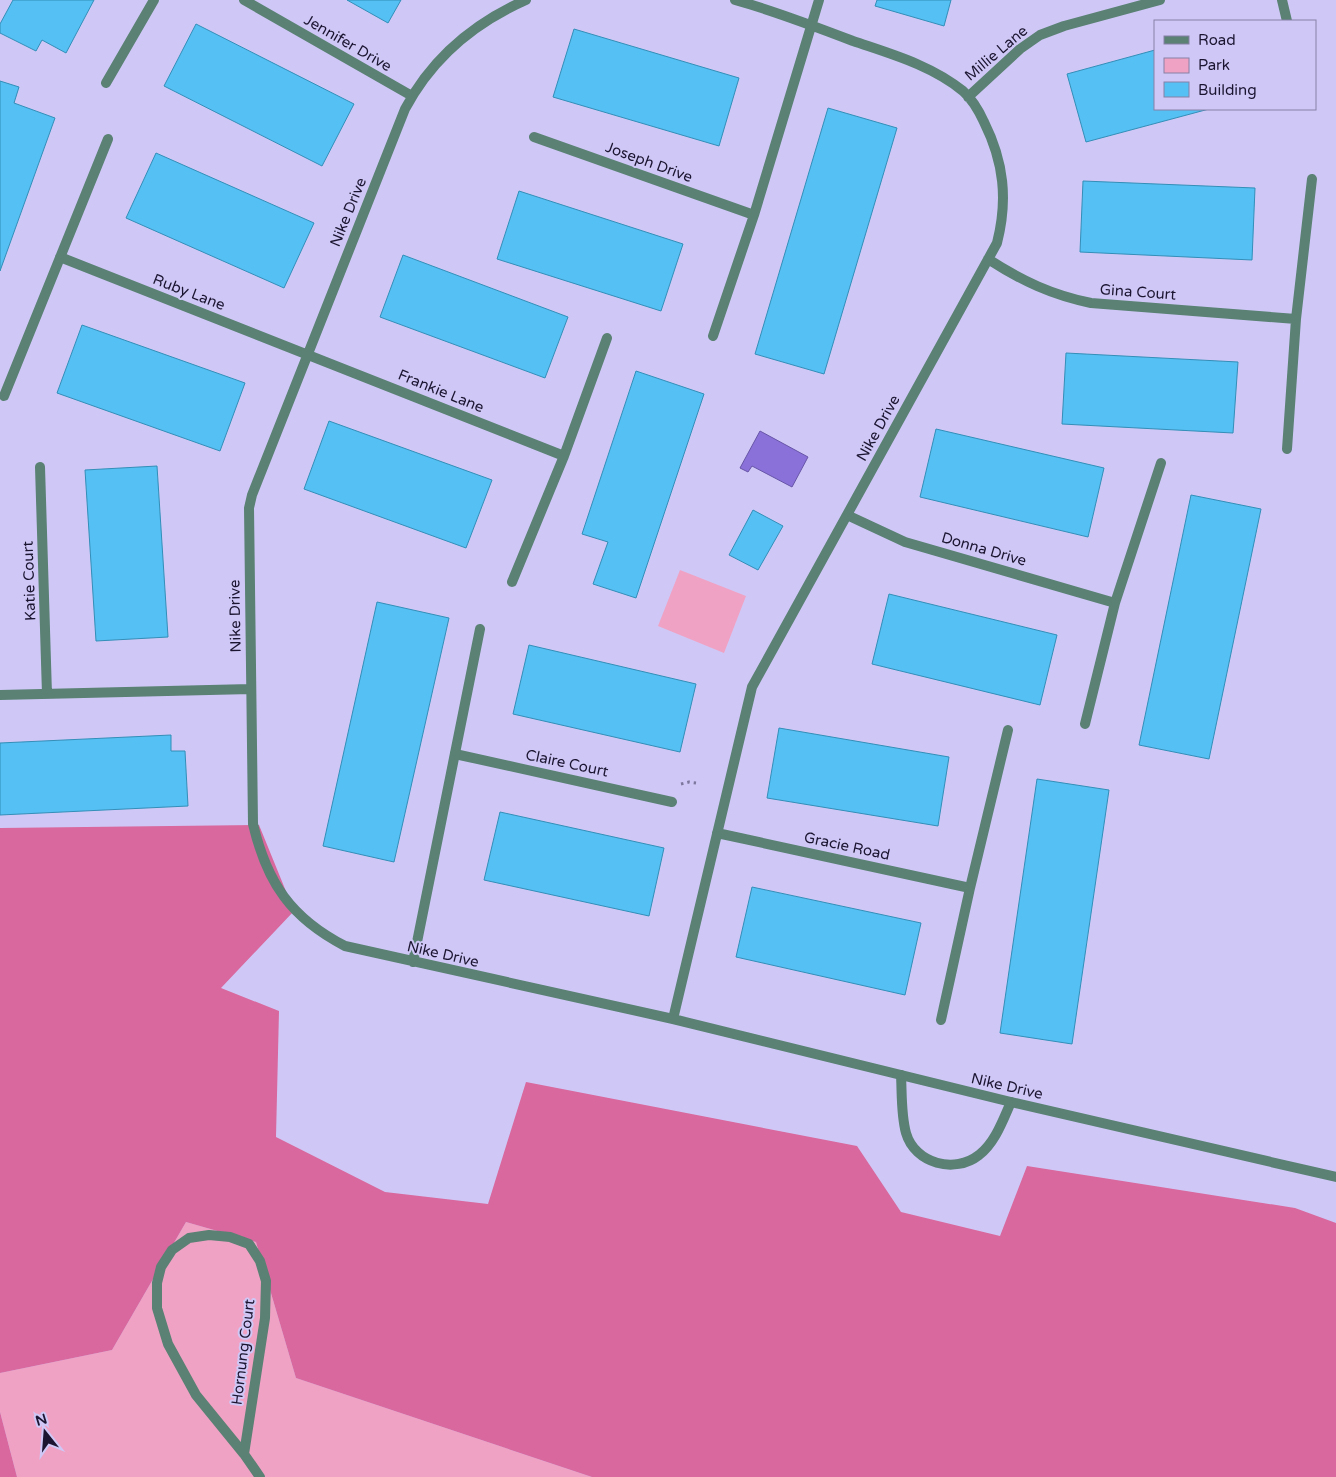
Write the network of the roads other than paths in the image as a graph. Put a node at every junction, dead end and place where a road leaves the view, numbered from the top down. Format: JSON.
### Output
{"nodes":[{"id":1,"x":154,"y":0,"type":"edge"},
{"id":2,"x":244,"y":0,"type":"edge"},
{"id":3,"x":526,"y":0,"type":"edge"},
{"id":4,"x":735,"y":0,"type":"edge"},
{"id":5,"x":819,"y":0,"type":"edge"},
{"id":6,"x":1160,"y":0,"type":"edge"},
{"id":7,"x":1282,"y":0,"type":"edge"},
{"id":8,"x":1287,"y":20,"type":"edge"},
{"id":9,"x":811,"y":25,"type":"junction"},
{"id":10,"x":106,"y":83,"type":"dead end"},
{"id":11,"x":412,"y":96,"type":"junction"},
{"id":12,"x":968,"y":97,"type":"junction"},
{"id":13,"x":534,"y":136,"type":"dead end"},
{"id":14,"x":108,"y":139,"type":"dead end"},
{"id":15,"x":1312,"y":179,"type":"dead end"},
{"id":16,"x":754,"y":215,"type":"junction"},
{"id":17,"x":60,"y":257,"type":"junction"},
{"id":18,"x":988,"y":259,"type":"junction"},
{"id":19,"x":1296,"y":319,"type":"junction"},
{"id":20,"x":713,"y":336,"type":"dead end"},
{"id":21,"x":607,"y":338,"type":"dead end"},
{"id":22,"x":308,"y":354,"type":"junction"},
{"id":23,"x":4,"y":396,"type":"dead end"},
{"id":24,"x":1287,"y":449,"type":"dead end"},
{"id":25,"x":564,"y":456,"type":"junction"},
{"id":26,"x":1161,"y":463,"type":"dead end"},
{"id":27,"x":40,"y":467,"type":"dead end"},
{"id":28,"x":847,"y":516,"type":"junction"},
{"id":29,"x":512,"y":582,"type":"dead end"},
{"id":30,"x":1115,"y":604,"type":"junction"},
{"id":31,"x":480,"y":628,"type":"dead end"},
{"id":32,"x":251,"y":689,"type":"junction"},
{"id":33,"x":47,"y":694,"type":"junction"},
{"id":34,"x":0,"y":695,"type":"edge"},
{"id":35,"x":1085,"y":724,"type":"dead end"},
{"id":36,"x":1008,"y":730,"type":"dead end"},
{"id":37,"x":455,"y":754,"type":"junction"},
{"id":38,"x":672,"y":802,"type":"dead end"},
{"id":39,"x":717,"y":833,"type":"junction"},
{"id":40,"x":970,"y":888,"type":"junction"},
{"id":41,"x":413,"y":962,"type":"junction"},
{"id":42,"x":673,"y":1019,"type":"junction"},
{"id":43,"x":941,"y":1020,"type":"dead end"},
{"id":44,"x":901,"y":1075,"type":"junction"},
{"id":45,"x":1011,"y":1102,"type":"junction"},
{"id":46,"x":1336,"y":1177,"type":"edge"},
{"id":47,"x":244,"y":1454,"type":"junction"},
{"id":48,"x":260,"y":1477,"type":"edge"}],
"edges":[{"from":1,"to":10,"type":"street"},
{"from":2,"to":11,"type":"street","name":"Jennifer Drive"},
{"from":3,"to":11,"type":"street","name":"Nike Drive"},
{"from":4,"to":9,"type":"street","name":"Nike Drive"},
{"from":5,"to":9,"type":"street"},
{"from":6,"to":12,"type":"street","name":"Millie Lane"},
{"from":7,"to":8,"type":"street"},
{"from":9,"to":12,"type":"street","name":"Nike Drive"},
{"from":9,"to":16,"type":"street"},
{"from":11,"to":22,"type":"street","name":"Nike Drive"},
{"from":12,"to":18,"type":"street","name":"Nike Drive"},
{"from":13,"to":16,"type":"street","name":"Joseph Drive"},
{"from":14,"to":17,"type":"street"},
{"from":15,"to":19,"type":"street"},
{"from":16,"to":20,"type":"street"},
{"from":17,"to":22,"type":"street","name":"Ruby Lane"},
{"from":17,"to":23,"type":"street"},
{"from":18,"to":19,"type":"street","name":"Gina Court"},
{"from":18,"to":28,"type":"street","name":"Nike Drive"},
{"from":19,"to":24,"type":"street"},
{"from":21,"to":25,"type":"street"},
{"from":22,"to":25,"type":"street","name":"Frankie Lane"},
{"from":22,"to":32,"type":"street","name":"Nike Drive"},
{"from":25,"to":29,"type":"street"},
{"from":26,"to":30,"type":"street"},
{"from":27,"to":33,"type":"street","name":"Katie Court"},
{"from":28,"to":30,"type":"street","name":"Donna Drive"},
{"from":28,"to":39,"type":"street","name":"Nike Drive"},
{"from":30,"to":35,"type":"street"},
{"from":31,"to":37,"type":"street"},
{"from":32,"to":33,"type":"street"},
{"from":32,"to":41,"type":"street","name":"Nike Drive"},
{"from":33,"to":34,"type":"street"},
{"from":36,"to":40,"type":"street"},
{"from":37,"to":38,"type":"street","name":"Claire Court"},
{"from":37,"to":41,"type":"street"},
{"from":39,"to":40,"type":"street","name":"Gracie Road"},
{"from":39,"to":42,"type":"street","name":"Nike Drive"},
{"from":40,"to":43,"type":"street"},
{"from":41,"to":42,"type":"street","name":"Nike Drive"},
{"from":42,"to":44,"type":"street","name":"Nike Drive"},
{"from":44,"to":45,"type":"street","name":"Nike Drive"},
{"from":44,"to":45,"type":"street"},
{"from":45,"to":46,"type":"street","name":"Nike Drive"},
{"from":47,"to":47,"type":"street","name":"Hornung Court"},
{"from":47,"to":48,"type":"street","name":"Hornung Court"}]}
